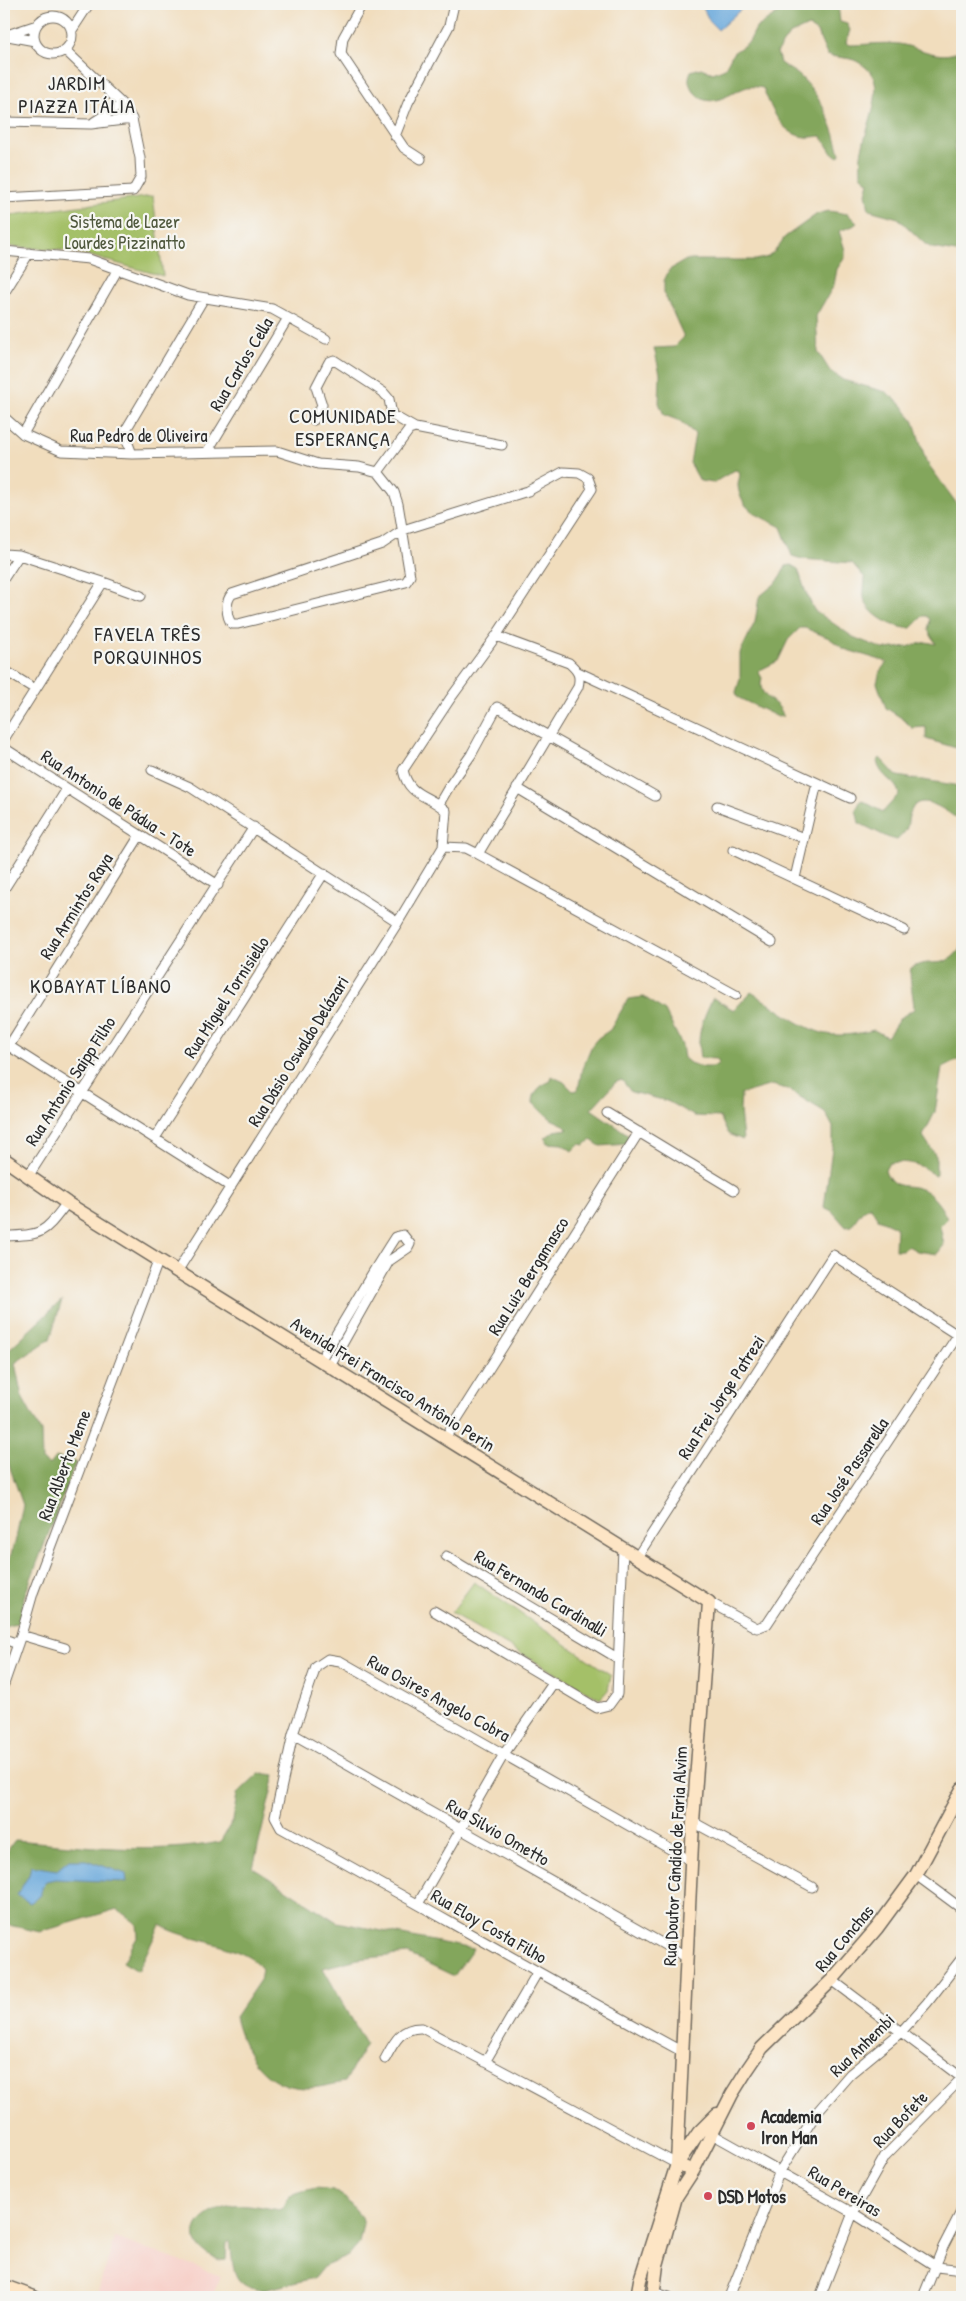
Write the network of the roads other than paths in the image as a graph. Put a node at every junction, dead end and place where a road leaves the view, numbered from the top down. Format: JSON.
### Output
{"nodes":[{"id":1,"x":362,"y":4,"type":"edge"},
{"id":2,"x":454,"y":4,"type":"edge"},
{"id":3,"x":88,"y":7,"type":"edge"},
{"id":4,"x":37,"y":25,"type":"junction"},
{"id":5,"x":70,"y":26,"type":"junction"},
{"id":6,"x":4,"y":35,"type":"edge"},
{"id":7,"x":35,"y":41,"type":"junction"},
{"id":8,"x":65,"y":50,"type":"junction"},
{"id":9,"x":122,"y":104,"type":"junction"},
{"id":10,"x":132,"y":119,"type":"junction"},
{"id":11,"x":4,"y":122,"type":"edge"},
{"id":12,"x":91,"y":124,"type":"junction"},
{"id":13,"x":395,"y":136,"type":"junction"},
{"id":14,"x":421,"y":159,"type":"dead end"},
{"id":15,"x":4,"y":198,"type":"edge"},
{"id":16,"x":4,"y":251,"type":"edge"},
{"id":17,"x":29,"y":253,"type":"junction"},
{"id":18,"x":118,"y":269,"type":"junction"},
{"id":19,"x":4,"y":293,"type":"edge"},
{"id":20,"x":204,"y":298,"type":"junction"},
{"id":21,"x":288,"y":318,"type":"junction"},
{"id":22,"x":326,"y":339,"type":"dead end"},
{"id":23,"x":4,"y":417,"type":"edge"},
{"id":24,"x":314,"y":420,"type":"dead end"},
{"id":25,"x":414,"y":428,"type":"junction"},
{"id":26,"x":23,"y":434,"type":"junction"},
{"id":27,"x":502,"y":445,"type":"dead end"},
{"id":28,"x":207,"y":452,"type":"junction"},
{"id":29,"x":132,"y":454,"type":"junction"},
{"id":30,"x":378,"y":472,"type":"junction"},
{"id":31,"x":404,"y":530,"type":"junction"},
{"id":32,"x":4,"y":554,"type":"edge"},
{"id":33,"x":19,"y":554,"type":"junction"},
{"id":34,"x":4,"y":578,"type":"edge"},
{"id":35,"x":103,"y":582,"type":"junction"},
{"id":36,"x":141,"y":596,"type":"dead end"},
{"id":37,"x":496,"y":636,"type":"junction"},
{"id":38,"x":4,"y":670,"type":"edge"},
{"id":39,"x":578,"y":672,"type":"junction"},
{"id":40,"x":35,"y":689,"type":"junction"},
{"id":41,"x":549,"y":736,"type":"junction"},
{"id":42,"x":4,"y":739,"type":"edge"},
{"id":43,"x":4,"y":748,"type":"edge"},
{"id":44,"x":152,"y":770,"type":"dead end"},
{"id":45,"x":817,"y":783,"type":"junction"},
{"id":46,"x":517,"y":788,"type":"junction"},
{"id":47,"x":67,"y":789,"type":"junction"},
{"id":48,"x":655,"y":796,"type":"dead end"},
{"id":49,"x":850,"y":798,"type":"dead end"},
{"id":50,"x":440,"y":804,"type":"junction"},
{"id":51,"x":717,"y":806,"type":"dead end"},
{"id":52,"x":254,"y":827,"type":"junction"},
{"id":53,"x":140,"y":835,"type":"junction"},
{"id":54,"x":804,"y":838,"type":"junction"},
{"id":55,"x":443,"y":847,"type":"junction"},
{"id":56,"x":733,"y":850,"type":"dead end"},
{"id":57,"x":478,"y":854,"type":"junction"},
{"id":58,"x":324,"y":873,"type":"junction"},
{"id":59,"x":795,"y":878,"type":"junction"},
{"id":60,"x":218,"y":884,"type":"junction"},
{"id":61,"x":4,"y":889,"type":"edge"},
{"id":62,"x":398,"y":922,"type":"junction"},
{"id":63,"x":904,"y":930,"type":"dead end"},
{"id":64,"x":772,"y":942,"type":"dead end"},
{"id":65,"x":736,"y":995,"type":"dead end"},
{"id":66,"x":6,"y":1044,"type":"edge"},
{"id":67,"x":82,"y":1092,"type":"junction"},
{"id":68,"x":607,"y":1113,"type":"dead end"},
{"id":69,"x":639,"y":1132,"type":"junction"},
{"id":70,"x":154,"y":1138,"type":"junction"},
{"id":71,"x":4,"y":1159,"type":"edge"},
{"id":72,"x":29,"y":1176,"type":"junction"},
{"id":73,"x":230,"y":1187,"type":"junction"},
{"id":74,"x":734,"y":1190,"type":"dead end"},
{"id":75,"x":67,"y":1203,"type":"junction"},
{"id":76,"x":4,"y":1236,"type":"edge"},
{"id":77,"x":159,"y":1259,"type":"junction"},
{"id":78,"x":178,"y":1270,"type":"junction"},
{"id":79,"x":960,"y":1337,"type":"edge"},
{"id":80,"x":325,"y":1363,"type":"junction"},
{"id":81,"x":445,"y":1438,"type":"junction"},
{"id":82,"x":624,"y":1548,"type":"junction"},
{"id":83,"x":446,"y":1556,"type":"dead end"},
{"id":84,"x":637,"y":1557,"type":"junction"},
{"id":85,"x":708,"y":1602,"type":"junction"},
{"id":86,"x":434,"y":1611,"type":"dead end"},
{"id":87,"x":767,"y":1624,"type":"joint"},
{"id":88,"x":4,"y":1639,"type":"edge"},
{"id":89,"x":20,"y":1640,"type":"junction"},
{"id":90,"x":64,"y":1648,"type":"dead end"},
{"id":91,"x":618,"y":1659,"type":"junction"},
{"id":92,"x":554,"y":1682,"type":"junction"},
{"id":93,"x":4,"y":1684,"type":"edge"},
{"id":94,"x":294,"y":1734,"type":"junction"},
{"id":95,"x":504,"y":1754,"type":"junction"},
{"id":96,"x":962,"y":1789,"type":"edge"},
{"id":97,"x":693,"y":1822,"type":"junction"},
{"id":98,"x":281,"y":1828,"type":"joint"},
{"id":99,"x":461,"y":1830,"type":"junction"},
{"id":100,"x":691,"y":1861,"type":"junction"},
{"id":101,"x":916,"y":1875,"type":"junction"},
{"id":102,"x":812,"y":1887,"type":"dead end"},
{"id":103,"x":418,"y":1904,"type":"junction"},
{"id":104,"x":962,"y":1908,"type":"edge"},
{"id":105,"x":686,"y":1957,"type":"junction"},
{"id":106,"x":962,"y":1958,"type":"edge"},
{"id":107,"x":537,"y":1973,"type":"junction"},
{"id":108,"x":832,"y":1980,"type":"junction"},
{"id":109,"x":901,"y":2032,"type":"junction"},
{"id":110,"x":681,"y":2051,"type":"junction"},
{"id":111,"x":385,"y":2058,"type":"dead end"},
{"id":112,"x":486,"y":2062,"type":"junction"},
{"id":113,"x":962,"y":2078,"type":"edge"},
{"id":114,"x":732,"y":2094,"type":"junction"},
{"id":115,"x":680,"y":2112,"type":"junction"},
{"id":116,"x":699,"y":2132,"type":"junction"},
{"id":117,"x":712,"y":2134,"type":"junction"},
{"id":118,"x":706,"y":2146,"type":"junction"},
{"id":119,"x":676,"y":2164,"type":"junction"},
{"id":120,"x":693,"y":2171,"type":"junction"},
{"id":121,"x":780,"y":2171,"type":"junction"},
{"id":122,"x":962,"y":2210,"type":"edge"},
{"id":123,"x":853,"y":2213,"type":"junction"},
{"id":124,"x":937,"y":2266,"type":"junction"},
{"id":125,"x":962,"y":2270,"type":"edge"},
{"id":126,"x":4,"y":2286,"type":"edge"},
{"id":127,"x":653,"y":2295,"type":"edge"},
{"id":128,"x":34,"y":2297,"type":"edge"},
{"id":129,"x":637,"y":2297,"type":"edge"},
{"id":130,"x":669,"y":2297,"type":"edge"},
{"id":131,"x":729,"y":2297,"type":"edge"},
{"id":132,"x":820,"y":2297,"type":"edge"},
{"id":133,"x":923,"y":2297,"type":"edge"}],
"edges":[{"from":1,"to":13,"type":"street"},
{"from":2,"to":13,"type":"street"},
{"from":3,"to":5,"type":"street"},
{"from":4,"to":5,"type":"street"},
{"from":4,"to":6,"type":"street"},
{"from":4,"to":7,"type":"street"},
{"from":5,"to":8,"type":"street"},
{"from":6,"to":7,"type":"street"},
{"from":7,"to":8,"type":"street"},
{"from":8,"to":9,"type":"street"},
{"from":9,"to":10,"type":"street"},
{"from":9,"to":12,"type":"street"},
{"from":10,"to":12,"type":"street"},
{"from":10,"to":15,"type":"street"},
{"from":11,"to":12,"type":"street"},
{"from":13,"to":14,"type":"street"},
{"from":16,"to":17,"type":"street"},
{"from":17,"to":18,"type":"street"},
{"from":17,"to":19,"type":"street"},
{"from":18,"to":20,"type":"street"},
{"from":18,"to":26,"type":"street"},
{"from":20,"to":21,"type":"street"},
{"from":20,"to":29,"type":"street"},
{"from":21,"to":22,"type":"street"},
{"from":21,"to":28,"type":"street","name":"Rua Carlos Cella"},
{"from":23,"to":26,"type":"street","name":"Rua Pedro de Oliveira"},
{"from":24,"to":25,"type":"street"},
{"from":25,"to":27,"type":"street"},
{"from":25,"to":30,"type":"street"},
{"from":26,"to":29,"type":"street","name":"Rua Pedro de Oliveira"},
{"from":28,"to":29,"type":"street","name":"Rua Pedro de Oliveira"},
{"from":28,"to":30,"type":"street","name":"Rua Pedro de Oliveira"},
{"from":30,"to":31,"type":"street"},
{"from":31,"to":31,"type":"street"},
{"from":31,"to":37,"type":"street"},
{"from":32,"to":33,"type":"street"},
{"from":33,"to":34,"type":"street"},
{"from":33,"to":35,"type":"street"},
{"from":35,"to":36,"type":"street"},
{"from":35,"to":40,"type":"street"},
{"from":37,"to":39,"type":"street"},
{"from":37,"to":50,"type":"street"},
{"from":38,"to":40,"type":"street"},
{"from":39,"to":41,"type":"street"},
{"from":39,"to":45,"type":"street"},
{"from":40,"to":42,"type":"street"},
{"from":41,"to":46,"type":"street"},
{"from":41,"to":48,"type":"street"},
{"from":41,"to":50,"type":"street"},
{"from":43,"to":47,"type":"street","name":"Rua Antonio de Pádua - Tote"},
{"from":44,"to":52,"type":"street"},
{"from":45,"to":49,"type":"street"},
{"from":45,"to":54,"type":"street"},
{"from":46,"to":57,"type":"street"},
{"from":46,"to":64,"type":"street"},
{"from":47,"to":53,"type":"street","name":"Rua Antonio de Pádua - Tote"},
{"from":47,"to":61,"type":"street"},
{"from":50,"to":55,"type":"street"},
{"from":51,"to":54,"type":"street"},
{"from":52,"to":58,"type":"street"},
{"from":52,"to":60,"type":"street","name":"Rua Antonio Saipp Filho"},
{"from":53,"to":60,"type":"street","name":"Rua Antonio de Pádua - Tote"},
{"from":53,"to":66,"type":"street","name":"Rua Armintos Raya"},
{"from":54,"to":59,"type":"street"},
{"from":55,"to":57,"type":"street"},
{"from":55,"to":62,"type":"street","name":"Rua Dásio Oswaldo Delázari"},
{"from":56,"to":59,"type":"street"},
{"from":57,"to":65,"type":"street"},
{"from":58,"to":62,"type":"street"},
{"from":58,"to":70,"type":"street","name":"Rua Miguel Tornisiello"},
{"from":59,"to":63,"type":"street"},
{"from":60,"to":67,"type":"street","name":"Rua Antonio Saipp Filho"},
{"from":62,"to":73,"type":"street","name":"Rua Dásio Oswaldo Delázari"},
{"from":66,"to":67,"type":"street"},
{"from":67,"to":70,"type":"street"},
{"from":67,"to":72,"type":"street","name":"Rua Antonio Saipp Filho"},
{"from":68,"to":69,"type":"street"},
{"from":69,"to":74,"type":"street"},
{"from":69,"to":81,"type":"street","name":"Rua Luiz Bergamasco"},
{"from":70,"to":73,"type":"street"},
{"from":71,"to":72,"type":"street","name":"Avenida Frei Francisco Antônio Perin"},
{"from":72,"to":75,"type":"street","name":"Avenida Frei Francisco Antônio Perin"},
{"from":73,"to":78,"type":"street","name":"Rua Dásio Oswaldo Delázari"},
{"from":75,"to":76,"type":"street"},
{"from":75,"to":77,"type":"street","name":"Avenida Frei Francisco Antônio Perin"},
{"from":77,"to":78,"type":"street","name":"Avenida Frei Francisco Antônio Perin"},
{"from":77,"to":89,"type":"street","name":"Rua Alberto Meme"},
{"from":78,"to":80,"type":"street","name":"Avenida Frei Francisco Antônio Perin"},
{"from":79,"to":84,"type":"street","name":"Rua Frei Jorge Patrezi"},
{"from":79,"to":87,"type":"street","name":"Rua José Passarella"},
{"from":80,"to":80,"type":"street"},
{"from":80,"to":81,"type":"street","name":"Avenida Frei Francisco Antônio Perin"},
{"from":81,"to":82,"type":"street","name":"Avenida Frei Francisco Antônio Perin"},
{"from":82,"to":84,"type":"street","name":"Avenida Frei Francisco Antônio Perin"},
{"from":82,"to":91,"type":"street"},
{"from":83,"to":91,"type":"street","name":"Rua Fernando Cardinalli"},
{"from":84,"to":85,"type":"street","name":"Avenida Frei Francisco Antônio Perin"},
{"from":85,"to":87,"type":"street","name":"Avenida Frei Francisco Antônio Perin"},
{"from":85,"to":97,"type":"street","name":"Rua Doutor Cândido de Faria Alvim"},
{"from":86,"to":92,"type":"street"},
{"from":88,"to":89,"type":"street"},
{"from":89,"to":90,"type":"street"},
{"from":89,"to":93,"type":"street","name":"Rua Alberto Meme"},
{"from":91,"to":92,"type":"street"},
{"from":92,"to":95,"type":"street"},
{"from":94,"to":95,"type":"street","name":"Rua Osires Angelo Cobra"},
{"from":94,"to":98,"type":"street","name":"Rua Osires Angelo Cobra"},
{"from":94,"to":99,"type":"street","name":"Rua Silvio Ometto"},
{"from":95,"to":99,"type":"street"},
{"from":95,"to":100,"type":"street","name":"Rua Osires Angelo Cobra"},
{"from":96,"to":101,"type":"street","name":"Rua Conchas"},
{"from":97,"to":100,"type":"street","name":"Rua Doutor Cândido de Faria Alvim"},
{"from":97,"to":102,"type":"street"},
{"from":98,"to":103,"type":"street","name":"Rua Eloy Costa Filho"},
{"from":99,"to":103,"type":"street"},
{"from":99,"to":105,"type":"street","name":"Rua Silvio Ometto"},
{"from":100,"to":105,"type":"street","name":"Rua Doutor Cândido de Faria Alvim"},
{"from":101,"to":104,"type":"street"},
{"from":101,"to":108,"type":"street","name":"Rua Conchas"},
{"from":103,"to":107,"type":"street","name":"Rua Eloy Costa Filho"},
{"from":105,"to":110,"type":"street","name":"Rua Doutor Cândido de Faria Alvim"},
{"from":106,"to":109,"type":"street","name":"Rua Anhembi"},
{"from":107,"to":110,"type":"street","name":"Rua Eloy Costa Filho"},
{"from":107,"to":112,"type":"street"},
{"from":108,"to":109,"type":"street"},
{"from":108,"to":114,"type":"street","name":"Rua Conchas"},
{"from":109,"to":113,"type":"street"},
{"from":109,"to":121,"type":"street","name":"Rua Anhembi"},
{"from":110,"to":115,"type":"street","name":"Rua Doutor Cândido de Faria Alvim"},
{"from":111,"to":112,"type":"street"},
{"from":112,"to":119,"type":"street"},
{"from":113,"to":123,"type":"street","name":"Rua Bofete"},
{"from":114,"to":116,"type":"street","name":"Rua Conchas"},
{"from":114,"to":117,"type":"street","name":"Rua Conchas"},
{"from":115,"to":116,"type":"street"},
{"from":115,"to":119,"type":"street","name":"Rua Doutor Cândido de Faria Alvim"},
{"from":116,"to":118,"type":"street"},
{"from":116,"to":119,"type":"street","name":"Rua Conchas"},
{"from":117,"to":118,"type":"street","name":"Rua Conchas"},
{"from":117,"to":121,"type":"street","name":"Rua Pereiras"},
{"from":118,"to":120,"type":"street","name":"Rua Conchas"},
{"from":119,"to":120,"type":"street"},
{"from":119,"to":129,"type":"street","name":"Rua Conchas"},
{"from":120,"to":127,"type":"street","name":"Rua Conchas"},
{"from":121,"to":123,"type":"street","name":"Rua Pereiras"},
{"from":121,"to":131,"type":"street","name":"Rua Anhembi"},
{"from":122,"to":124,"type":"street"},
{"from":123,"to":124,"type":"street","name":"Rua Pereiras"},
{"from":123,"to":132,"type":"street","name":"Rua Bofete"},
{"from":124,"to":125,"type":"street","name":"Rua Pereiras"},
{"from":124,"to":133,"type":"street"},
{"from":126,"to":128,"type":"street"},
{"from":127,"to":130,"type":"street"}]}
